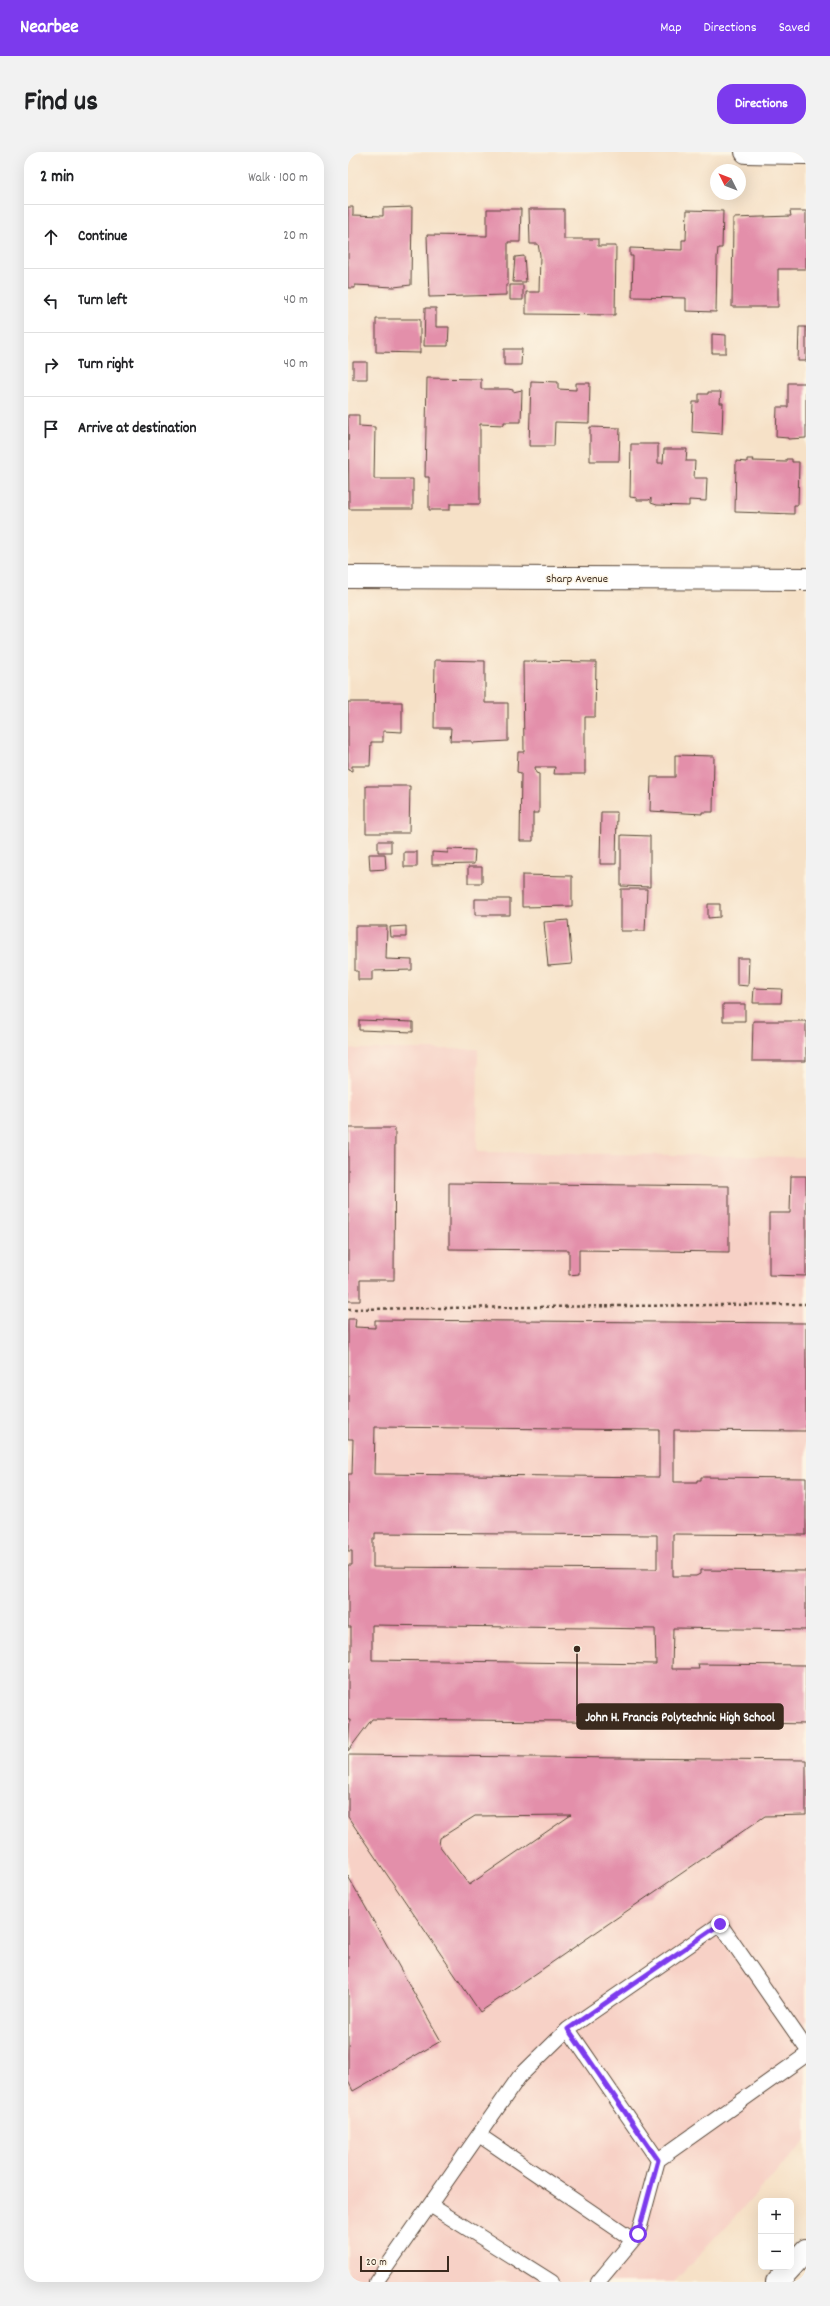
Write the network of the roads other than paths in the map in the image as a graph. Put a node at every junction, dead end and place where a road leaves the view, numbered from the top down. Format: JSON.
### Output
{"nodes":[{"id":1,"x":746,"y":152,"type":"edge"},
{"id":2,"x":806,"y":154,"type":"edge"},
{"id":3,"x":348,"y":577,"type":"edge"},
{"id":4,"x":806,"y":579,"type":"edge"},
{"id":5,"x":568,"y":2029,"type":"junction"},
{"id":6,"x":806,"y":2048,"type":"edge"},
{"id":7,"x":806,"y":2055,"type":"edge"},
{"id":8,"x":479,"y":2135,"type":"junction"},
{"id":9,"x":658,"y":2160,"type":"junction"},
{"id":10,"x":430,"y":2205,"type":"junction"},
{"id":11,"x":633,"y":2240,"type":"junction"},
{"id":12,"x":806,"y":2250,"type":"edge"},
{"id":13,"x":794,"y":2264,"type":"edge"},
{"id":14,"x":788,"y":2270,"type":"edge"},
{"id":15,"x":376,"y":2282,"type":"edge"},
{"id":16,"x":552,"y":2282,"type":"edge"},
{"id":17,"x":598,"y":2282,"type":"edge"},
{"id":18,"x":777,"y":2282,"type":"edge"}],
"edges":[{"from":1,"to":2,"type":"street"},
{"from":3,"to":4,"type":"street","name":"Sharp Avenue"},
{"from":5,"to":6,"type":"lane"},
{"from":5,"to":8,"type":"lane"},
{"from":5,"to":9,"type":"lane"},
{"from":7,"to":9,"type":"lane"},
{"from":8,"to":10,"type":"lane"},
{"from":8,"to":11,"type":"lane"},
{"from":9,"to":11,"type":"lane"},
{"from":10,"to":15,"type":"lane"},
{"from":10,"to":16,"type":"lane"},
{"from":11,"to":17,"type":"lane"},
{"from":12,"to":13,"type":"street"},
{"from":14,"to":18,"type":"street"}]}
